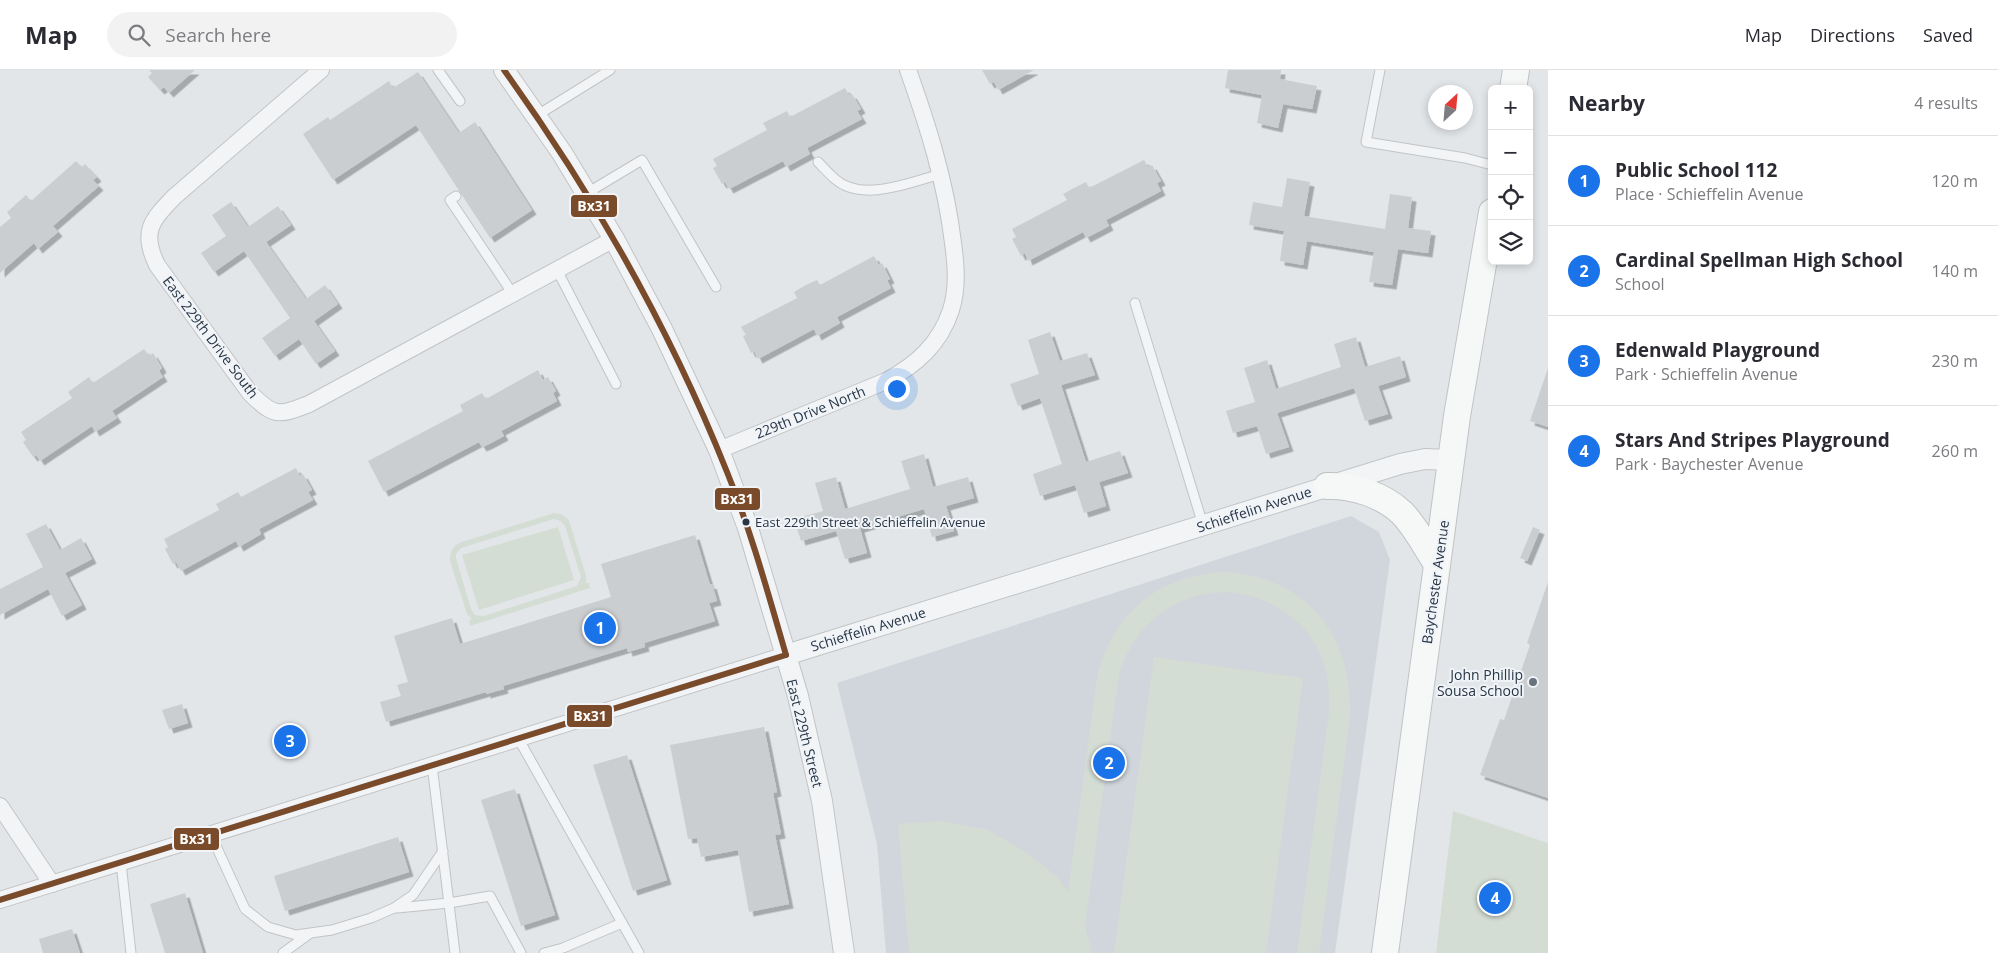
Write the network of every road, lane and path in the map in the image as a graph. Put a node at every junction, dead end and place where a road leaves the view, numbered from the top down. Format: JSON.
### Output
{"nodes":[{"id":1,"x":320,"y":70,"type":"edge"},
{"id":2,"x":438,"y":70,"type":"edge"},
{"id":3,"x":504,"y":70,"type":"edge"},
{"id":4,"x":610,"y":70,"type":"edge"},
{"id":5,"x":908,"y":70,"type":"edge"},
{"id":6,"x":1380,"y":70,"type":"edge"},
{"id":7,"x":1516,"y":70,"type":"edge"},
{"id":8,"x":1514,"y":85,"type":"edge"},
{"id":9,"x":460,"y":101,"type":"dead end"},
{"id":10,"x":536,"y":116,"type":"junction"},
{"id":11,"x":818,"y":162,"type":"dead end"},
{"id":12,"x":1488,"y":164,"type":"edge"},
{"id":13,"x":941,"y":174,"type":"junction"},
{"id":14,"x":586,"y":193,"type":"junction"},
{"id":15,"x":456,"y":196,"type":"dead end"},
{"id":16,"x":1491,"y":220,"type":"edge"},
{"id":17,"x":614,"y":239,"type":"junction"},
{"id":18,"x":557,"y":270,"type":"junction"},
{"id":19,"x":716,"y":288,"type":"dead end"},
{"id":20,"x":513,"y":294,"type":"junction"},
{"id":21,"x":1136,"y":303,"type":"dead end"},
{"id":22,"x":616,"y":384,"type":"dead end"},
{"id":23,"x":718,"y":450,"type":"junction"},
{"id":24,"x":1451,"y":460,"type":"junction"},
{"id":25,"x":1327,"y":486,"type":"junction"},
{"id":26,"x":1204,"y":525,"type":"junction"},
{"id":27,"x":1437,"y":564,"type":"junction"},
{"id":28,"x":786,"y":655,"type":"junction"},
{"id":29,"x":518,"y":738,"type":"junction"},
{"id":30,"x":432,"y":765,"type":"junction"},
{"id":31,"x":0,"y":806,"type":"edge"},
{"id":32,"x":211,"y":835,"type":"junction"},
{"id":33,"x":443,"y":851,"type":"junction"},
{"id":34,"x":121,"y":863,"type":"junction"},
{"id":35,"x":52,"y":884,"type":"junction"},
{"id":36,"x":0,"y":900,"type":"edge"},
{"id":37,"x":449,"y":903,"type":"junction"},
{"id":38,"x":394,"y":908,"type":"junction"},
{"id":39,"x":622,"y":922,"type":"junction"},
{"id":40,"x":311,"y":933,"type":"junction"},
{"id":41,"x":131,"y":953,"type":"edge"},
{"id":42,"x":282,"y":953,"type":"edge"},
{"id":43,"x":456,"y":953,"type":"edge"},
{"id":44,"x":521,"y":953,"type":"edge"},
{"id":45,"x":544,"y":953,"type":"edge"},
{"id":46,"x":639,"y":953,"type":"edge"},
{"id":47,"x":844,"y":953,"type":"edge"},
{"id":48,"x":1385,"y":953,"type":"edge"}],
"edges":[{"from":1,"to":20,"type":"street","name":"East 229th Drive South"},
{"from":2,"to":9,"type":"lane"},
{"from":3,"to":10,"type":"street","name":"East 229th Street"},
{"from":4,"to":10,"type":"lane"},
{"from":5,"to":13,"type":"street","name":"229th Drive North"},
{"from":6,"to":12,"type":"lane"},
{"from":7,"to":8,"type":"main road"},
{"from":10,"to":14,"type":"street","name":"East 229th Street"},
{"from":11,"to":13,"type":"lane"},
{"from":13,"to":23,"type":"street","name":"229th Drive North"},
{"from":14,"to":17,"type":"street","name":"East 229th Street"},
{"from":14,"to":19,"type":"lane"},
{"from":15,"to":20,"type":"lane"},
{"from":16,"to":24,"type":"main road","name":"Baychester Avenue"},
{"from":17,"to":18,"type":"street","name":"East 229th Drive South"},
{"from":17,"to":23,"type":"street","name":"East 229th Street"},
{"from":18,"to":20,"type":"street","name":"East 229th Drive South"},
{"from":18,"to":22,"type":"lane"},
{"from":21,"to":26,"type":"lane"},
{"from":23,"to":28,"type":"street","name":"East 229th Street"},
{"from":24,"to":25,"type":"street","name":"Schieffelin Avenue"},
{"from":24,"to":27,"type":"main road","name":"Baychester Avenue"},
{"from":25,"to":26,"type":"street","name":"Schieffelin Avenue"},
{"from":25,"to":27,"type":"main road"},
{"from":26,"to":28,"type":"street","name":"Schieffelin Avenue"},
{"from":27,"to":48,"type":"main road","name":"Baychester Avenue"},
{"from":28,"to":29,"type":"street","name":"Schieffelin Avenue"},
{"from":28,"to":47,"type":"street","name":"East 229th Street"},
{"from":29,"to":30,"type":"street","name":"Schieffelin Avenue"},
{"from":29,"to":39,"type":"lane"},
{"from":30,"to":32,"type":"street","name":"Schieffelin Avenue"},
{"from":30,"to":33,"type":"lane"},
{"from":31,"to":35,"type":"street"},
{"from":32,"to":34,"type":"street","name":"Schieffelin Avenue"},
{"from":32,"to":40,"type":"lane"},
{"from":33,"to":37,"type":"lane"},
{"from":33,"to":38,"type":"lane"},
{"from":34,"to":35,"type":"street","name":"Schieffelin Avenue"},
{"from":34,"to":41,"type":"lane"},
{"from":35,"to":36,"type":"street","name":"Schieffelin Avenue"},
{"from":37,"to":38,"type":"lane"},
{"from":37,"to":43,"type":"lane"},
{"from":37,"to":44,"type":"lane"},
{"from":38,"to":40,"type":"lane"},
{"from":39,"to":45,"type":"lane"},
{"from":39,"to":46,"type":"lane"},
{"from":40,"to":42,"type":"lane"}]}
